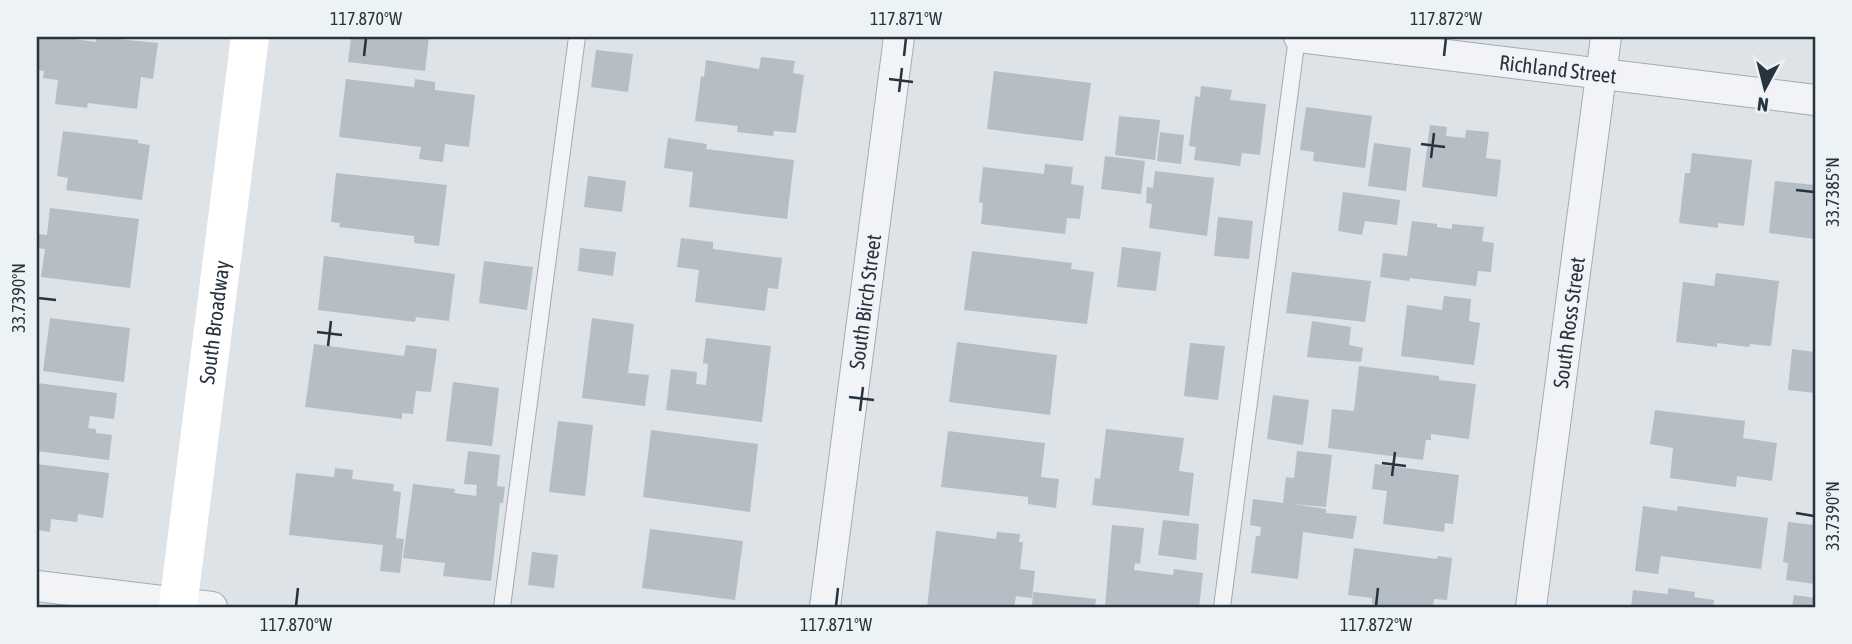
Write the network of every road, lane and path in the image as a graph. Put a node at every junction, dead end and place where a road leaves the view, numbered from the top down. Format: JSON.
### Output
{"nodes":[{"id":1,"x":250,"y":37,"type":"edge"},
{"id":2,"x":577,"y":37,"type":"edge"},
{"id":3,"x":899,"y":37,"type":"edge"},
{"id":4,"x":1298,"y":37,"type":"edge"},
{"id":5,"x":1606,"y":37,"type":"edge"},
{"id":6,"x":1601,"y":74,"type":"junction"},
{"id":7,"x":1815,"y":100,"type":"edge"},
{"id":8,"x":37,"y":586,"type":"edge"},
{"id":9,"x":190,"y":606,"type":"edge"},
{"id":10,"x":502,"y":607,"type":"edge"},
{"id":11,"x":825,"y":607,"type":"edge"},
{"id":12,"x":1222,"y":607,"type":"edge"},
{"id":13,"x":1531,"y":607,"type":"edge"}],
"edges":[{"from":1,"to":9,"type":"street","name":"South Broadway"},
{"from":2,"to":10,"type":"lane"},
{"from":3,"to":11,"type":"street","name":"South Birch Street"},
{"from":4,"to":6,"type":"street","name":"Richland Street"},
{"from":4,"to":12,"type":"lane"},
{"from":5,"to":6,"type":"street","name":"South Ross Street"},
{"from":6,"to":7,"type":"street","name":"Richland Street"},
{"from":6,"to":13,"type":"street","name":"South Ross Street"},
{"from":8,"to":9,"type":"street"}]}
